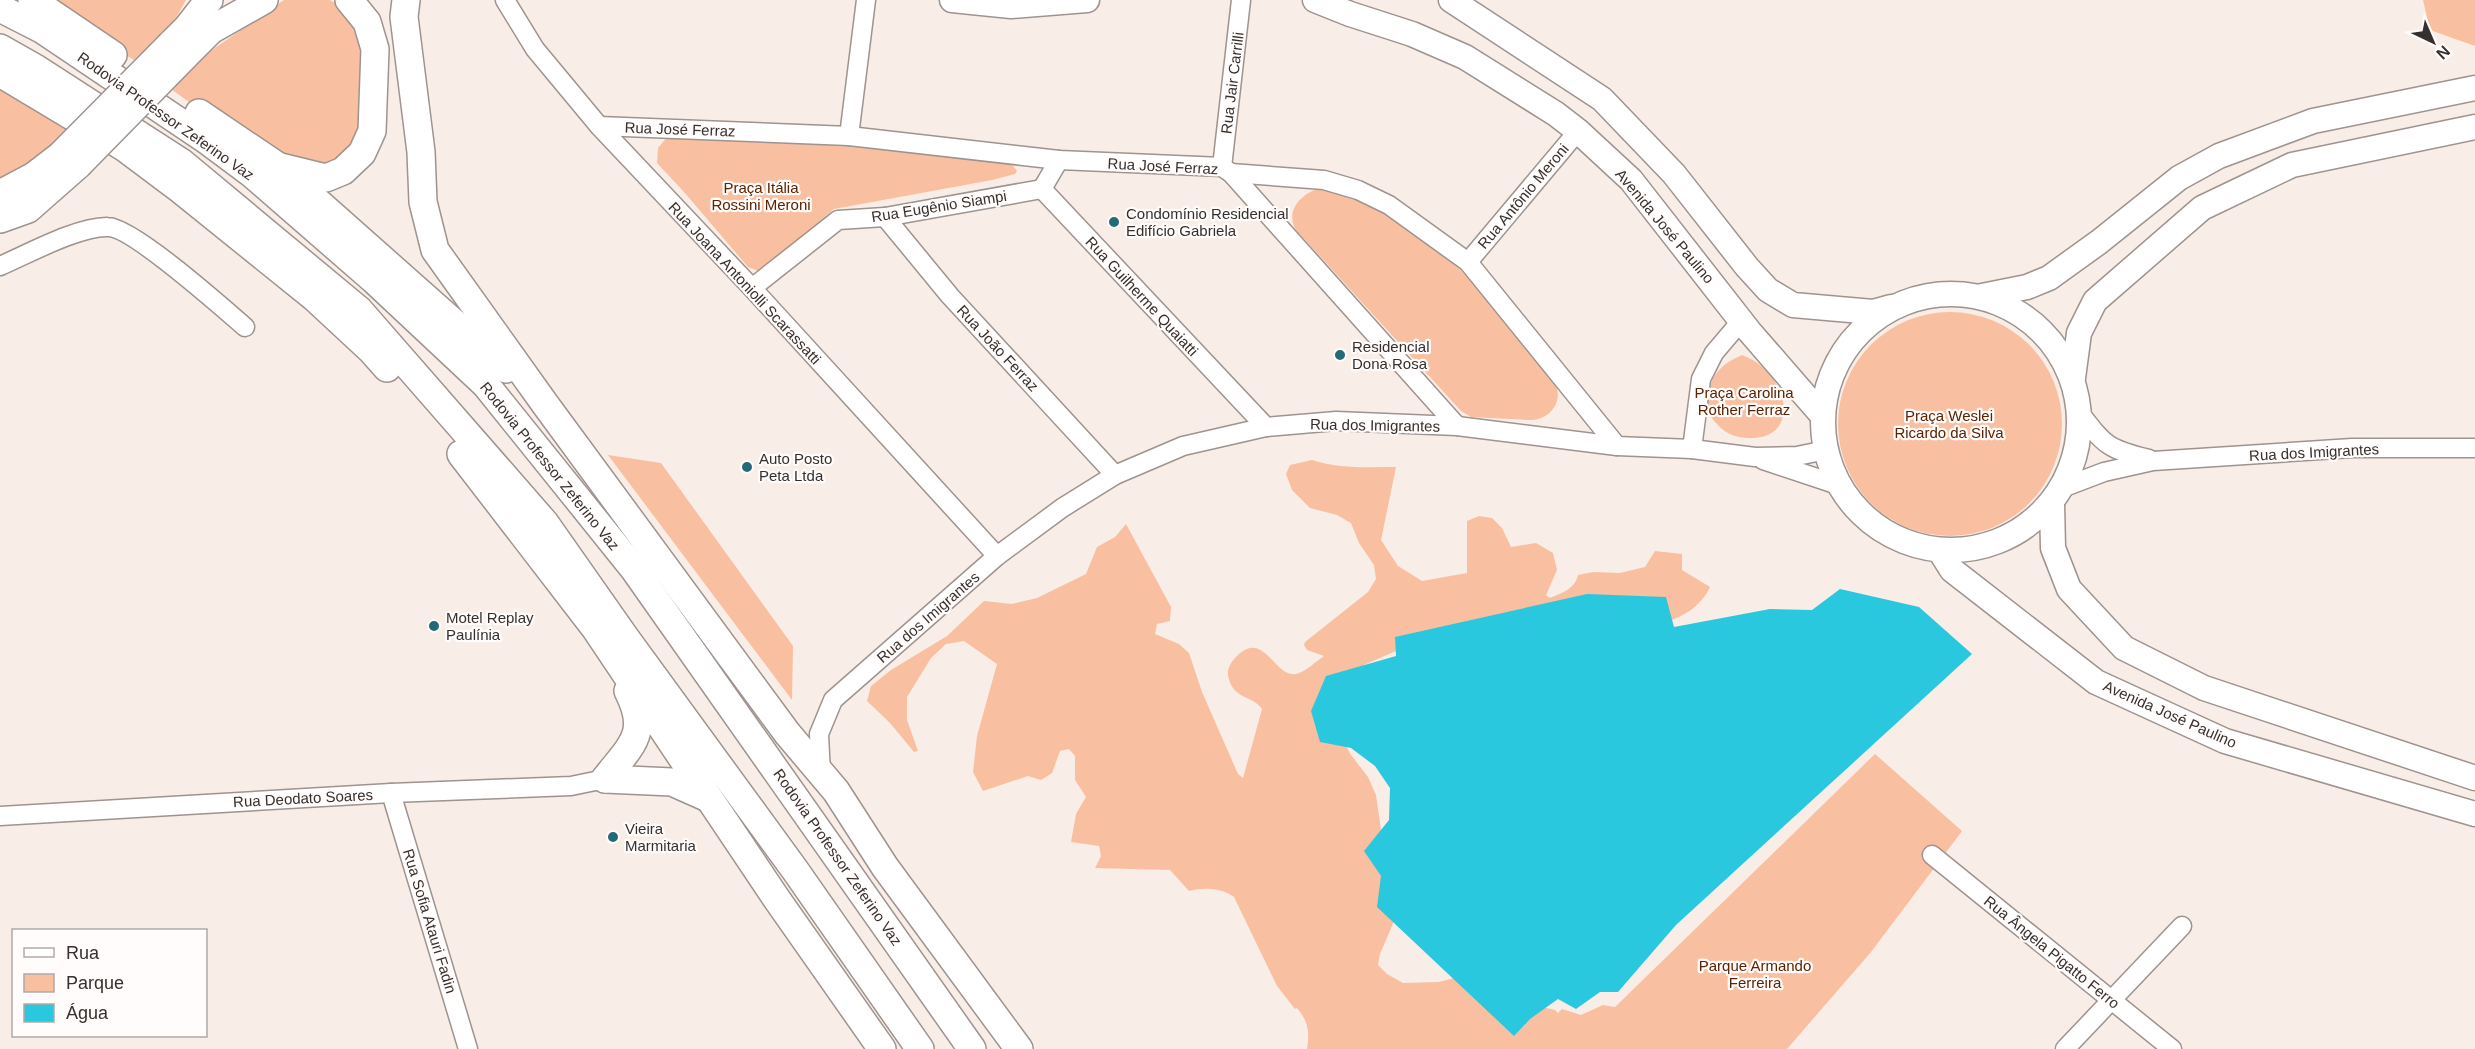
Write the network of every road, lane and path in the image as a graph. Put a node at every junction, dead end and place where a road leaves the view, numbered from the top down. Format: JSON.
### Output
{"nodes":[{"id":1,"x":209,"y":0,"type":"edge"},
{"id":2,"x":217,"y":0,"type":"edge"},
{"id":3,"x":244,"y":0,"type":"edge"},
{"id":4,"x":264,"y":0,"type":"edge"},
{"id":5,"x":349,"y":0,"type":"edge"},
{"id":6,"x":406,"y":0,"type":"edge"},
{"id":7,"x":505,"y":0,"type":"edge"},
{"id":8,"x":866,"y":0,"type":"edge"},
{"id":9,"x":952,"y":0,"type":"edge"},
{"id":10,"x":1087,"y":0,"type":"edge"},
{"id":11,"x":1242,"y":0,"type":"edge"},
{"id":12,"x":1315,"y":0,"type":"edge"},
{"id":13,"x":1451,"y":0,"type":"edge"},
{"id":14,"x":36,"y":2,"type":"edge"},
{"id":15,"x":0,"y":8,"type":"edge"},
{"id":16,"x":188,"y":40,"type":"junction"},
{"id":17,"x":0,"y":48,"type":"edge"},
{"id":18,"x":0,"y":73,"type":"edge"},
{"id":19,"x":2475,"y":88,"type":"edge"},
{"id":20,"x":599,"y":126,"type":"junction"},
{"id":21,"x":2475,"y":127,"type":"edge"},
{"id":22,"x":1578,"y":131,"type":"junction"},
{"id":23,"x":849,"y":136,"type":"junction"},
{"id":24,"x":69,"y":160,"type":"junction"},
{"id":25,"x":1059,"y":160,"type":"junction"},
{"id":26,"x":276,"y":165,"type":"junction"},
{"id":27,"x":1227,"y":170,"type":"junction"},
{"id":28,"x":1042,"y":189,"type":"junction"},
{"id":29,"x":0,"y":194,"type":"edge"},
{"id":30,"x":885,"y":217,"type":"junction"},
{"id":31,"x":0,"y":219,"type":"edge"},
{"id":32,"x":1468,"y":262,"type":"junction"},
{"id":33,"x":0,"y":266,"type":"edge"},
{"id":34,"x":752,"y":288,"type":"junction"},
{"id":35,"x":1982,"y":296,"type":"junction"},
{"id":36,"x":1898,"y":304,"type":"junction"},
{"id":37,"x":1742,"y":320,"type":"junction"},
{"id":38,"x":245,"y":327,"type":"dead end"},
{"id":39,"x":2073,"y":378,"type":"junction"},
{"id":40,"x":545,"y":404,"type":"junction"},
{"id":41,"x":2080,"y":413,"type":"junction"},
{"id":42,"x":1822,"y":415,"type":"junction"},
{"id":43,"x":1456,"y":426,"type":"junction"},
{"id":44,"x":1266,"y":427,"type":"junction"},
{"id":45,"x":1617,"y":446,"type":"junction"},
{"id":46,"x":2475,"y":448,"type":"edge"},
{"id":47,"x":1692,"y":449,"type":"junction"},
{"id":48,"x":1826,"y":450,"type":"junction"},
{"id":49,"x":1755,"y":457,"type":"junction"},
{"id":50,"x":2153,"y":460,"type":"junction"},
{"id":51,"x":1115,"y":475,"type":"junction"},
{"id":52,"x":1838,"y":485,"type":"junction"},
{"id":53,"x":2057,"y":495,"type":"junction"},
{"id":54,"x":1940,"y":551,"type":"junction"},
{"id":55,"x":997,"y":556,"type":"junction"},
{"id":56,"x":595,"y":628,"type":"junction"},
{"id":57,"x":2344,"y":735,"type":"junction"},
{"id":58,"x":2366,"y":743,"type":"junction"},
{"id":59,"x":2328,"y":771,"type":"junction"},
{"id":60,"x":821,"y":774,"type":"junction"},
{"id":61,"x":2354,"y":778,"type":"junction"},
{"id":62,"x":2475,"y":778,"type":"edge"},
{"id":63,"x":605,"y":779,"type":"junction"},
{"id":64,"x":391,"y":793,"type":"junction"},
{"id":65,"x":708,"y":798,"type":"junction"},
{"id":66,"x":2475,"y":814,"type":"edge"},
{"id":67,"x":0,"y":816,"type":"edge"},
{"id":68,"x":1932,"y":855,"type":"dead end"},
{"id":69,"x":2182,"y":926,"type":"dead end"},
{"id":70,"x":2111,"y":999,"type":"junction"},
{"id":71,"x":468,"y":1049,"type":"edge"},
{"id":72,"x":882,"y":1049,"type":"edge"},
{"id":73,"x":920,"y":1049,"type":"edge"},
{"id":74,"x":972,"y":1049,"type":"edge"},
{"id":75,"x":1019,"y":1049,"type":"edge"},
{"id":76,"x":2064,"y":1049,"type":"edge"},
{"id":77,"x":2172,"y":1049,"type":"edge"}],
"edges":[{"from":1,"to":16,"type":"highway"},
{"from":2,"to":16,"type":"main road"},
{"from":3,"to":16,"type":"main road"},
{"from":4,"to":16,"type":"highway"},
{"from":5,"to":26,"type":"highway"},
{"from":6,"to":40,"type":"highway"},
{"from":7,"to":20,"type":"street","name":"Rua Joana Antoniolli Scarassatti"},
{"from":8,"to":23,"type":"street"},
{"from":9,"to":10,"type":"main road"},
{"from":11,"to":27,"type":"street","name":"Rua Jair Carrilli"},
{"from":12,"to":22,"type":"main road","name":"Avenida José Paulino"},
{"from":13,"to":36,"type":"main road"},
{"from":14,"to":26,"type":"highway"},
{"from":15,"to":74,"type":"highway","name":"Rodovia Professor Zeferino Vaz"},
{"from":16,"to":24,"type":"highway","bridge":true},
{"from":17,"to":73,"type":"highway","name":"Rodovia Professor Zeferino Vaz"},
{"from":18,"to":56,"type":"highway"},
{"from":19,"to":35,"type":"main road"},
{"from":20,"to":23,"type":"street","name":"Rua José Ferraz"},
{"from":20,"to":34,"type":"street","name":"Rua Joana Antoniolli Scarassatti"},
{"from":21,"to":39,"type":"main road"},
{"from":22,"to":32,"type":"street","name":"Rua Antônio Meroni"},
{"from":22,"to":37,"type":"main road","name":"Avenida José Paulino"},
{"from":23,"to":25,"type":"street","name":"Rua José Ferraz"},
{"from":24,"to":29,"type":"highway"},
{"from":24,"to":31,"type":"highway"},
{"from":25,"to":27,"type":"street","name":"Rua José Ferraz"},
{"from":25,"to":28,"type":"street"},
{"from":26,"to":40,"type":"highway"},
{"from":27,"to":32,"type":"street","name":"Rua José Ferraz"},
{"from":27,"to":43,"type":"street"},
{"from":28,"to":30,"type":"street","name":"Rua Eugênio Siampi"},
{"from":28,"to":44,"type":"street","name":"Rua Guilherme Quaiatti"},
{"from":30,"to":34,"type":"street","name":"Rua Eugênio Siampi"},
{"from":30,"to":51,"type":"street","name":"Rua João Ferraz"},
{"from":32,"to":45,"type":"street","name":"Rua José Ferraz"},
{"from":33,"to":38,"type":"street"},
{"from":34,"to":55,"type":"street","name":"Rua Joana Antoniolli Scarassatti"},
{"from":35,"to":36,"type":"main road"},
{"from":35,"to":39,"type":"main road"},
{"from":36,"to":42,"type":"main road"},
{"from":37,"to":42,"type":"main road","name":"Avenida José Paulino"},
{"from":37,"to":47,"type":"street"},
{"from":39,"to":41,"type":"main road"},
{"from":40,"to":60,"type":"highway"},
{"from":41,"to":50,"type":"street","name":"Rua dos Imigrantes"},
{"from":41,"to":53,"type":"main road"},
{"from":42,"to":48,"type":"main road"},
{"from":43,"to":44,"type":"street","name":"Rua dos Imigrantes"},
{"from":43,"to":45,"type":"street","name":"Rua dos Imigrantes"},
{"from":44,"to":51,"type":"street","name":"Rua dos Imigrantes"},
{"from":45,"to":47,"type":"street","name":"Rua dos Imigrantes"},
{"from":46,"to":50,"type":"street","name":"Rua dos Imigrantes"},
{"from":47,"to":49,"type":"street","name":"Rua dos Imigrantes"},
{"from":48,"to":49,"type":"street","name":"Rua dos Imigrantes"},
{"from":48,"to":52,"type":"main road"},
{"from":49,"to":52,"type":"street","name":"Rua dos Imigrantes"},
{"from":50,"to":53,"type":"street","name":"Rua dos Imigrantes"},
{"from":51,"to":55,"type":"street","name":"Rua dos Imigrantes"},
{"from":52,"to":54,"type":"main road"},
{"from":53,"to":54,"type":"main road"},
{"from":53,"to":57,"type":"main road"},
{"from":54,"to":59,"type":"main road","name":"Avenida José Paulino"},
{"from":55,"to":60,"type":"street","name":"Rua dos Imigrantes"},
{"from":56,"to":63,"type":"highway"},
{"from":56,"to":65,"type":"highway"},
{"from":57,"to":58,"type":"main road"},
{"from":57,"to":59,"type":"main road"},
{"from":58,"to":61,"type":"main road"},
{"from":58,"to":62,"type":"main road"},
{"from":59,"to":61,"type":"main road","name":"Avenida José Paulino"},
{"from":60,"to":75,"type":"highway"},
{"from":61,"to":66,"type":"main road","name":"Avenida José Paulino"},
{"from":63,"to":64,"type":"street","name":"Rua Deodato Soares"},
{"from":63,"to":65,"type":"highway"},
{"from":64,"to":67,"type":"street","name":"Rua Deodato Soares"},
{"from":64,"to":71,"type":"street","name":"Rua Sofia Atauri Fadin"},
{"from":65,"to":72,"type":"highway"},
{"from":68,"to":70,"type":"street","name":"Rua Ângela Pigatto Ferro"},
{"from":69,"to":70,"type":"street"},
{"from":70,"to":76,"type":"street"},
{"from":70,"to":77,"type":"street","name":"Rua Ângela Pigatto Ferro"}]}
